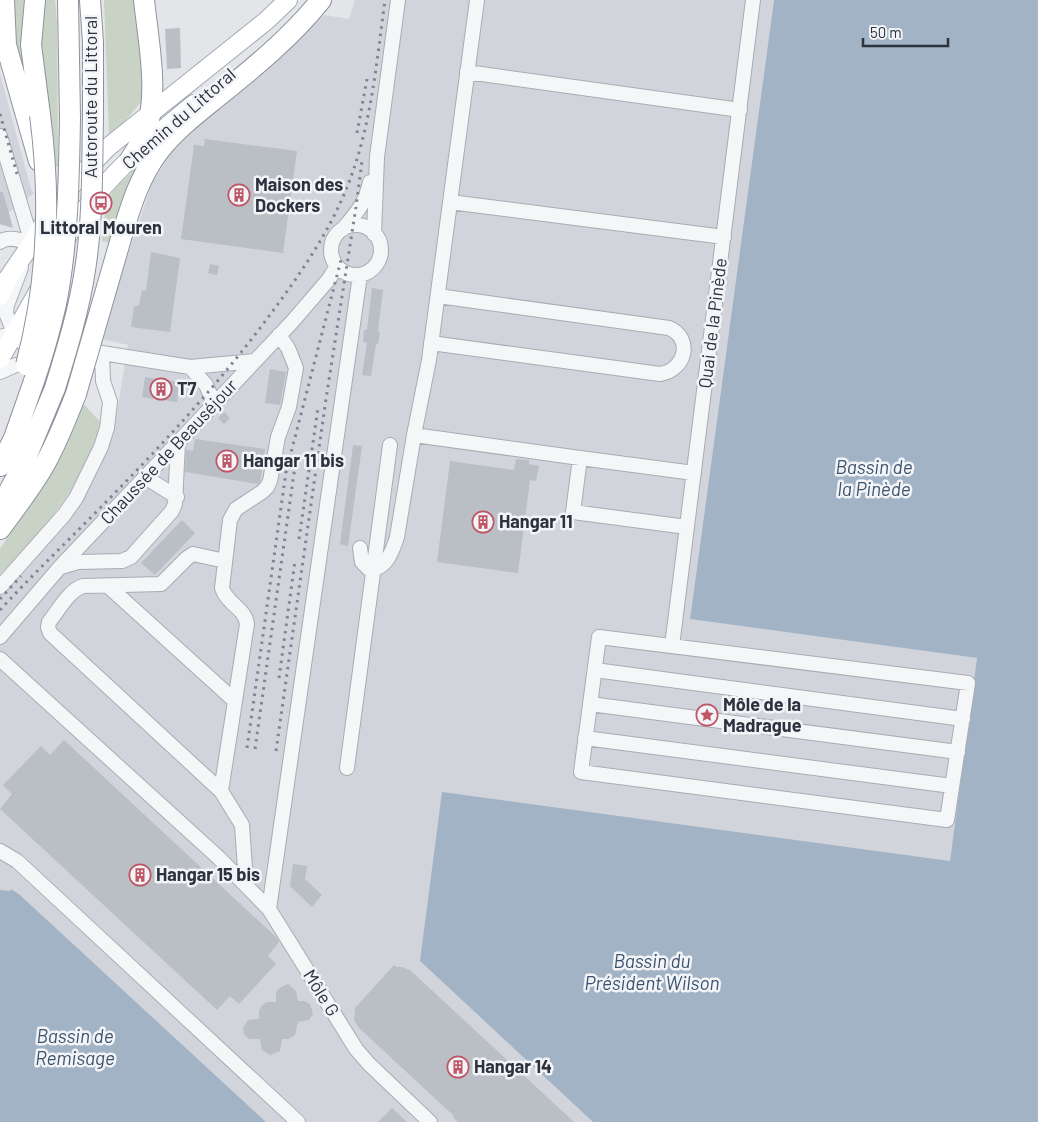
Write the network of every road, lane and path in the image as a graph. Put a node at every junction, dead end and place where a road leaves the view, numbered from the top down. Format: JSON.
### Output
{"nodes":[{"id":1,"x":4,"y":0,"type":"edge"},
{"id":2,"x":35,"y":0,"type":"edge"},
{"id":3,"x":68,"y":0,"type":"edge"},
{"id":4,"x":90,"y":0,"type":"edge"},
{"id":5,"x":144,"y":0,"type":"edge"},
{"id":6,"x":288,"y":0,"type":"edge"},
{"id":7,"x":320,"y":0,"type":"edge"},
{"id":8,"x":398,"y":0,"type":"edge"},
{"id":9,"x":477,"y":0,"type":"edge"},
{"id":10,"x":754,"y":0,"type":"edge"},
{"id":11,"x":467,"y":72,"type":"junction"},
{"id":12,"x":740,"y":110,"type":"junction"},
{"id":13,"x":150,"y":114,"type":"junction"},
{"id":14,"x":0,"y":136,"type":"edge"},
{"id":15,"x":377,"y":157,"type":"junction"},
{"id":16,"x":130,"y":160,"type":"junction"},
{"id":17,"x":450,"y":202,"type":"junction"},
{"id":18,"x":47,"y":217,"type":"junction"},
{"id":19,"x":343,"y":229,"type":"junction"},
{"id":20,"x":374,"y":234,"type":"junction"},
{"id":21,"x":724,"y":237,"type":"junction"},
{"id":22,"x":0,"y":242,"type":"edge"},
{"id":23,"x":32,"y":243,"type":"junction"},
{"id":24,"x":64,"y":244,"type":"junction"},
{"id":25,"x":337,"y":266,"type":"junction"},
{"id":26,"x":360,"y":275,"type":"junction"},
{"id":27,"x":46,"y":278,"type":"junction"},
{"id":28,"x":0,"y":296,"type":"edge"},
{"id":29,"x":438,"y":296,"type":"junction"},
{"id":30,"x":7,"y":335,"type":"edge"},
{"id":31,"x":279,"y":335,"type":"junction"},
{"id":32,"x":55,"y":336,"type":"junction"},
{"id":33,"x":431,"y":343,"type":"junction"},
{"id":34,"x":102,"y":356,"type":"junction"},
{"id":35,"x":0,"y":359,"type":"edge"},
{"id":36,"x":45,"y":361,"type":"junction"},
{"id":37,"x":255,"y":361,"type":"junction"},
{"id":38,"x":68,"y":366,"type":"junction"},
{"id":39,"x":190,"y":367,"type":"junction"},
{"id":40,"x":0,"y":372,"type":"edge"},
{"id":41,"x":28,"y":379,"type":"junction"},
{"id":42,"x":103,"y":381,"type":"junction"},
{"id":43,"x":214,"y":404,"type":"junction"},
{"id":44,"x":414,"y":435,"type":"junction"},
{"id":45,"x":178,"y":442,"type":"junction"},
{"id":46,"x":390,"y":445,"type":"dead end"},
{"id":47,"x":580,"y":458,"type":"junction"},
{"id":48,"x":0,"y":466,"type":"edge"},
{"id":49,"x":694,"y":473,"type":"junction"},
{"id":50,"x":146,"y":477,"type":"junction"},
{"id":51,"x":177,"y":497,"type":"junction"},
{"id":52,"x":0,"y":508,"type":"edge"},
{"id":53,"x":687,"y":527,"type":"junction"},
{"id":54,"x":0,"y":529,"type":"edge"},
{"id":55,"x":360,"y":548,"type":"dead end"},
{"id":56,"x":225,"y":561,"type":"junction"},
{"id":57,"x":60,"y":567,"type":"junction"},
{"id":58,"x":373,"y":570,"type":"junction"},
{"id":59,"x":0,"y":586,"type":"edge"},
{"id":60,"x":108,"y":586,"type":"junction"},
{"id":61,"x":0,"y":637,"type":"edge"},
{"id":62,"x":672,"y":646,"type":"junction"},
{"id":63,"x":0,"y":658,"type":"edge"},
{"id":64,"x":595,"y":670,"type":"junction"},
{"id":65,"x":235,"y":701,"type":"junction"},
{"id":66,"x":590,"y":704,"type":"junction"},
{"id":67,"x":963,"y":719,"type":"junction"},
{"id":68,"x":586,"y":738,"type":"junction"},
{"id":69,"x":958,"y":752,"type":"junction"},
{"id":70,"x":347,"y":768,"type":"dead end"},
{"id":71,"x":952,"y":786,"type":"junction"},
{"id":72,"x":221,"y":791,"type":"junction"},
{"id":73,"x":0,"y":851,"type":"edge"},
{"id":74,"x":246,"y":884,"type":"junction"},
{"id":75,"x":269,"y":909,"type":"junction"},
{"id":76,"x":298,"y":1122,"type":"edge"},
{"id":77,"x":430,"y":1122,"type":"edge"}],
"edges":[{"from":1,"to":18,"type":"highway"},
{"from":2,"to":41,"type":"highway","bridge":true},
{"from":3,"to":41,"type":"highway","name":"Autoroute du Littoral","bridge":true},
{"from":4,"to":52,"type":"highway","name":"Autoroute du Littoral","bridge":true},
{"from":5,"to":13,"type":"highway"},
{"from":6,"to":13,"type":"main road","name":"Chemin du Littoral"},
{"from":7,"to":16,"type":"main road","name":"Chemin du Littoral"},
{"from":7,"to":54,"type":"highway","bridge":true},
{"from":8,"to":15,"type":"street"},
{"from":9,"to":11,"type":"street"},
{"from":10,"to":12,"type":"street","name":"Quai de la Pinède"},
{"from":11,"to":12,"type":"street"},
{"from":11,"to":17,"type":"street"},
{"from":12,"to":21,"type":"street","name":"Quai de la Pinède"},
{"from":13,"to":16,"type":"highway"},
{"from":13,"to":18,"type":"main road","name":"Chemin du Littoral"},
{"from":14,"to":23,"type":"street"},
{"from":15,"to":19,"type":"street"},
{"from":15,"to":20,"type":"street"},
{"from":16,"to":24,"type":"main road","name":"Chemin du Littoral"},
{"from":17,"to":21,"type":"street"},
{"from":17,"to":29,"type":"street"},
{"from":18,"to":23,"type":"main road","name":"Chemin du Littoral"},
{"from":18,"to":24,"type":"main road"},
{"from":19,"to":20,"type":"street"},
{"from":19,"to":25,"type":"street"},
{"from":20,"to":26,"type":"street"},
{"from":21,"to":49,"type":"street","name":"Quai de la Pinède"},
{"from":22,"to":23,"type":"street"},
{"from":23,"to":24,"type":"main road"},
{"from":23,"to":28,"type":"main road","name":"Chemin du Littoral"},
{"from":23,"to":30,"type":"street"},
{"from":24,"to":27,"type":"main road","name":"Chemin du Littoral"},
{"from":25,"to":26,"type":"street"},
{"from":25,"to":31,"type":"street","name":"Chaussée de Beauséjour"},
{"from":26,"to":75,"type":"street"},
{"from":27,"to":30,"type":"main road","name":"Chemin du Littoral"},
{"from":27,"to":32,"type":"street"},
{"from":29,"to":33,"type":"street"},
{"from":29,"to":33,"type":"street"},
{"from":30,"to":32,"type":"street"},
{"from":30,"to":35,"type":"main road","name":"Chemin du Littoral"},
{"from":30,"to":36,"type":"street"},
{"from":31,"to":37,"type":"street","name":"Chaussée de Beauséjour"},
{"from":31,"to":56,"type":"street"},
{"from":32,"to":34,"type":"street"},
{"from":33,"to":44,"type":"street"},
{"from":34,"to":38,"type":"street"},
{"from":34,"to":39,"type":"street"},
{"from":34,"to":42,"type":"street"},
{"from":36,"to":38,"type":"street"},
{"from":36,"to":40,"type":"street"},
{"from":37,"to":39,"type":"street"},
{"from":37,"to":43,"type":"street","name":"Chaussée de Beauséjour"},
{"from":38,"to":42,"type":"street"},
{"from":39,"to":43,"type":"street"},
{"from":41,"to":48,"type":"highway","name":"Autoroute du Littoral"},
{"from":42,"to":59,"type":"street"},
{"from":43,"to":45,"type":"street","name":"Chaussée de Beauséjour"},
{"from":44,"to":47,"type":"street"},
{"from":44,"to":58,"type":"street"},
{"from":45,"to":50,"type":"street","name":"Chaussée de Beauséjour"},
{"from":45,"to":51,"type":"street"},
{"from":46,"to":58,"type":"street"},
{"from":47,"to":49,"type":"street"},
{"from":47,"to":53,"type":"street"},
{"from":49,"to":53,"type":"street","name":"Quai de la Pinède"},
{"from":50,"to":51,"type":"street"},
{"from":50,"to":57,"type":"street","name":"Chaussée de Beauséjour"},
{"from":51,"to":57,"type":"street"},
{"from":53,"to":62,"type":"street","name":"Quai de la Pinède"},
{"from":55,"to":58,"type":"street"},
{"from":56,"to":60,"type":"street"},
{"from":56,"to":65,"type":"street"},
{"from":57,"to":61,"type":"street","name":"Chaussée de Beauséjour"},
{"from":58,"to":70,"type":"street"},
{"from":60,"to":65,"type":"street"},
{"from":60,"to":72,"type":"street"},
{"from":62,"to":64,"type":"street"},
{"from":62,"to":67,"type":"street"},
{"from":63,"to":74,"type":"street","name":"Môle G"},
{"from":64,"to":66,"type":"street"},
{"from":64,"to":67,"type":"street"},
{"from":65,"to":72,"type":"street"},
{"from":66,"to":68,"type":"street"},
{"from":66,"to":69,"type":"street"},
{"from":67,"to":69,"type":"street"},
{"from":68,"to":71,"type":"street"},
{"from":68,"to":71,"type":"street"},
{"from":69,"to":71,"type":"street"},
{"from":72,"to":74,"type":"street"},
{"from":73,"to":76,"type":"street"},
{"from":74,"to":75,"type":"street","name":"Môle G"},
{"from":75,"to":77,"type":"street","name":"Môle G"}]}
